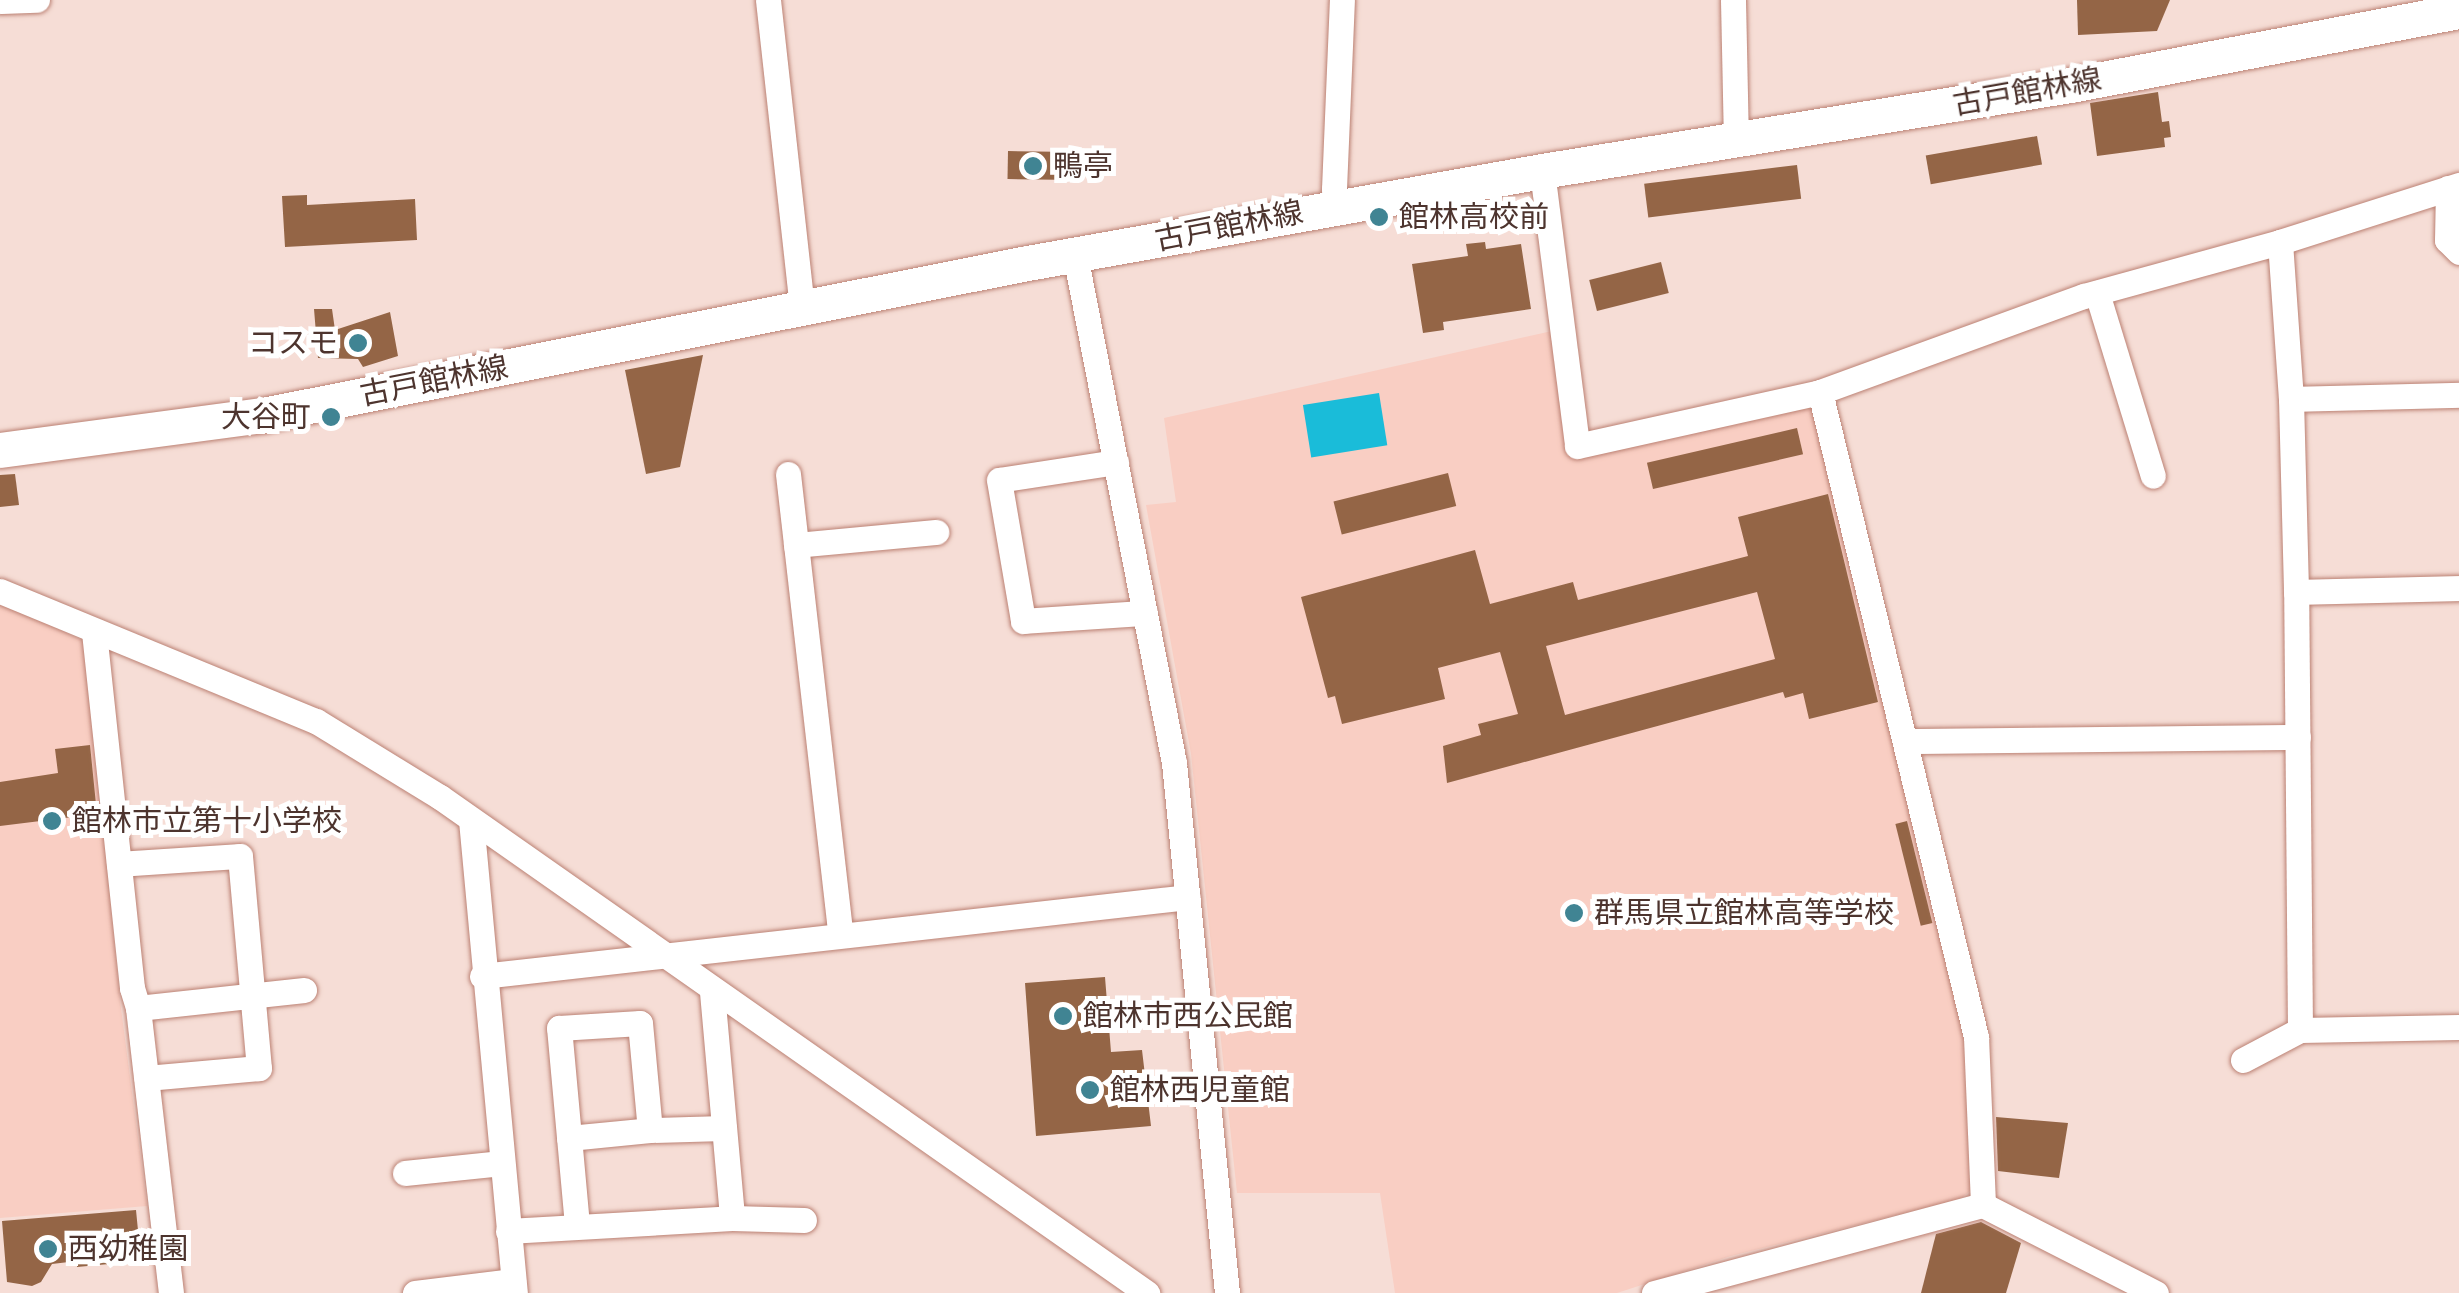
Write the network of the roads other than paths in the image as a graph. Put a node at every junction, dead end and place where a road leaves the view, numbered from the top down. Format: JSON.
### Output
{"nodes":[{"id":1,"x":37,"y":0,"type":"edge"},
{"id":2,"x":768,"y":0,"type":"edge"},
{"id":3,"x":1342,"y":0,"type":"edge"},
{"id":4,"x":1732,"y":0,"type":"edge"},
{"id":5,"x":0,"y":1,"type":"edge"},
{"id":6,"x":2411,"y":10,"type":"edge"},
{"id":7,"x":2459,"y":11,"type":"edge"},
{"id":8,"x":1736,"y":142,"type":"junction"},
{"id":9,"x":1542,"y":171,"type":"junction"},
{"id":10,"x":2453,"y":186,"type":"edge"},
{"id":11,"x":1337,"y":206,"type":"junction"},
{"id":12,"x":2280,"y":242,"type":"junction"},
{"id":13,"x":2459,"y":252,"type":"edge"},
{"id":14,"x":1075,"y":255,"type":"junction"},
{"id":15,"x":2096,"y":293,"type":"junction"},
{"id":16,"x":802,"y":309,"type":"junction"},
{"id":17,"x":1820,"y":392,"type":"junction"},
{"id":18,"x":2459,"y":394,"type":"edge"},
{"id":19,"x":2291,"y":400,"type":"junction"},
{"id":20,"x":0,"y":450,"type":"edge"},
{"id":21,"x":1116,"y":462,"type":"junction"},
{"id":22,"x":788,"y":474,"type":"dead end"},
{"id":23,"x":2153,"y":476,"type":"dead end"},
{"id":24,"x":936,"y":532,"type":"dead end"},
{"id":25,"x":796,"y":545,"type":"junction"},
{"id":26,"x":2459,"y":588,"type":"edge"},
{"id":27,"x":0,"y":591,"type":"edge"},
{"id":28,"x":2296,"y":592,"type":"junction"},
{"id":29,"x":1145,"y":612,"type":"junction"},
{"id":30,"x":94,"y":632,"type":"junction"},
{"id":31,"x":2298,"y":737,"type":"junction"},
{"id":32,"x":1906,"y":740,"type":"junction"},
{"id":33,"x":471,"y":820,"type":"junction"},
{"id":34,"x":118,"y":864,"type":"junction"},
{"id":35,"x":1188,"y":897,"type":"junction"},
{"id":36,"x":840,"y":933,"type":"junction"},
{"id":37,"x":662,"y":956,"type":"junction"},
{"id":38,"x":482,"y":976,"type":"junction"},
{"id":39,"x":304,"y":990,"type":"dead end"},
{"id":40,"x":712,"y":992,"type":"junction"},
{"id":41,"x":251,"y":996,"type":"junction"},
{"id":42,"x":138,"y":1008,"type":"junction"},
{"id":43,"x":2459,"y":1027,"type":"edge"},
{"id":44,"x":2300,"y":1030,"type":"junction"},
{"id":45,"x":2244,"y":1060,"type":"dead end"},
{"id":46,"x":146,"y":1078,"type":"junction"},
{"id":47,"x":724,"y":1128,"type":"junction"},
{"id":48,"x":650,"y":1130,"type":"junction"},
{"id":49,"x":569,"y":1138,"type":"junction"},
{"id":50,"x":501,"y":1163,"type":"junction"},
{"id":51,"x":405,"y":1173,"type":"dead end"},
{"id":52,"x":1983,"y":1205,"type":"junction"},
{"id":53,"x":732,"y":1218,"type":"junction"},
{"id":54,"x":804,"y":1220,"type":"dead end"},
{"id":55,"x":577,"y":1225,"type":"junction"},
{"id":56,"x":508,"y":1231,"type":"junction"},
{"id":57,"x":1739,"y":1282,"type":"edge"},
{"id":58,"x":514,"y":1287,"type":"edge"},
{"id":59,"x":171,"y":1293,"type":"edge"},
{"id":60,"x":416,"y":1293,"type":"edge"},
{"id":61,"x":1147,"y":1293,"type":"edge"},
{"id":62,"x":1227,"y":1293,"type":"edge"},
{"id":63,"x":1654,"y":1293,"type":"edge"},
{"id":64,"x":2156,"y":1293,"type":"edge"}],
"edges":[{"from":1,"to":5,"type":"street"},
{"from":2,"to":16,"type":"street"},
{"from":3,"to":11,"type":"street"},
{"from":4,"to":8,"type":"street"},
{"from":6,"to":7,"type":"main road","name":"古戸館林線"},
{"from":6,"to":8,"type":"main road","name":"古戸館林線"},
{"from":8,"to":9,"type":"main road","name":"古戸館林線"},
{"from":9,"to":11,"type":"main road","name":"古戸館林線"},
{"from":9,"to":17,"type":"street"},
{"from":10,"to":12,"type":"street"},
{"from":10,"to":13,"type":"street"},
{"from":11,"to":14,"type":"main road","name":"古戸館林線"},
{"from":12,"to":15,"type":"street"},
{"from":12,"to":19,"type":"street"},
{"from":14,"to":16,"type":"main road","name":"古戸館林線"},
{"from":14,"to":21,"type":"street"},
{"from":15,"to":17,"type":"street"},
{"from":15,"to":23,"type":"street"},
{"from":16,"to":20,"type":"main road","name":"古戸館林線"},
{"from":17,"to":32,"type":"street"},
{"from":18,"to":19,"type":"street"},
{"from":19,"to":28,"type":"street"},
{"from":21,"to":29,"type":"street"},
{"from":21,"to":29,"type":"street"},
{"from":22,"to":25,"type":"street"},
{"from":24,"to":25,"type":"street"},
{"from":25,"to":36,"type":"street"},
{"from":26,"to":28,"type":"street"},
{"from":27,"to":30,"type":"street"},
{"from":28,"to":31,"type":"street"},
{"from":29,"to":35,"type":"street"},
{"from":30,"to":33,"type":"street"},
{"from":30,"to":34,"type":"street"},
{"from":31,"to":32,"type":"street"},
{"from":31,"to":44,"type":"street"},
{"from":32,"to":52,"type":"street"},
{"from":33,"to":37,"type":"street"},
{"from":33,"to":38,"type":"street"},
{"from":34,"to":41,"type":"street"},
{"from":34,"to":42,"type":"street"},
{"from":35,"to":36,"type":"street"},
{"from":35,"to":62,"type":"street"},
{"from":36,"to":37,"type":"street"},
{"from":37,"to":38,"type":"street"},
{"from":37,"to":40,"type":"street"},
{"from":38,"to":50,"type":"street"},
{"from":39,"to":41,"type":"street"},
{"from":40,"to":47,"type":"street"},
{"from":40,"to":61,"type":"street"},
{"from":41,"to":42,"type":"street"},
{"from":41,"to":46,"type":"street"},
{"from":42,"to":46,"type":"street"},
{"from":43,"to":44,"type":"street"},
{"from":44,"to":45,"type":"street"},
{"from":46,"to":59,"type":"street"},
{"from":47,"to":48,"type":"street"},
{"from":47,"to":53,"type":"street"},
{"from":48,"to":49,"type":"street"},
{"from":48,"to":49,"type":"street"},
{"from":49,"to":55,"type":"street"},
{"from":50,"to":51,"type":"street"},
{"from":50,"to":56,"type":"street"},
{"from":52,"to":57,"type":"street"},
{"from":52,"to":64,"type":"street"},
{"from":53,"to":54,"type":"street"},
{"from":53,"to":55,"type":"street"},
{"from":55,"to":56,"type":"street"},
{"from":56,"to":58,"type":"street"},
{"from":57,"to":63,"type":"street"},
{"from":58,"to":60,"type":"street"}]}
